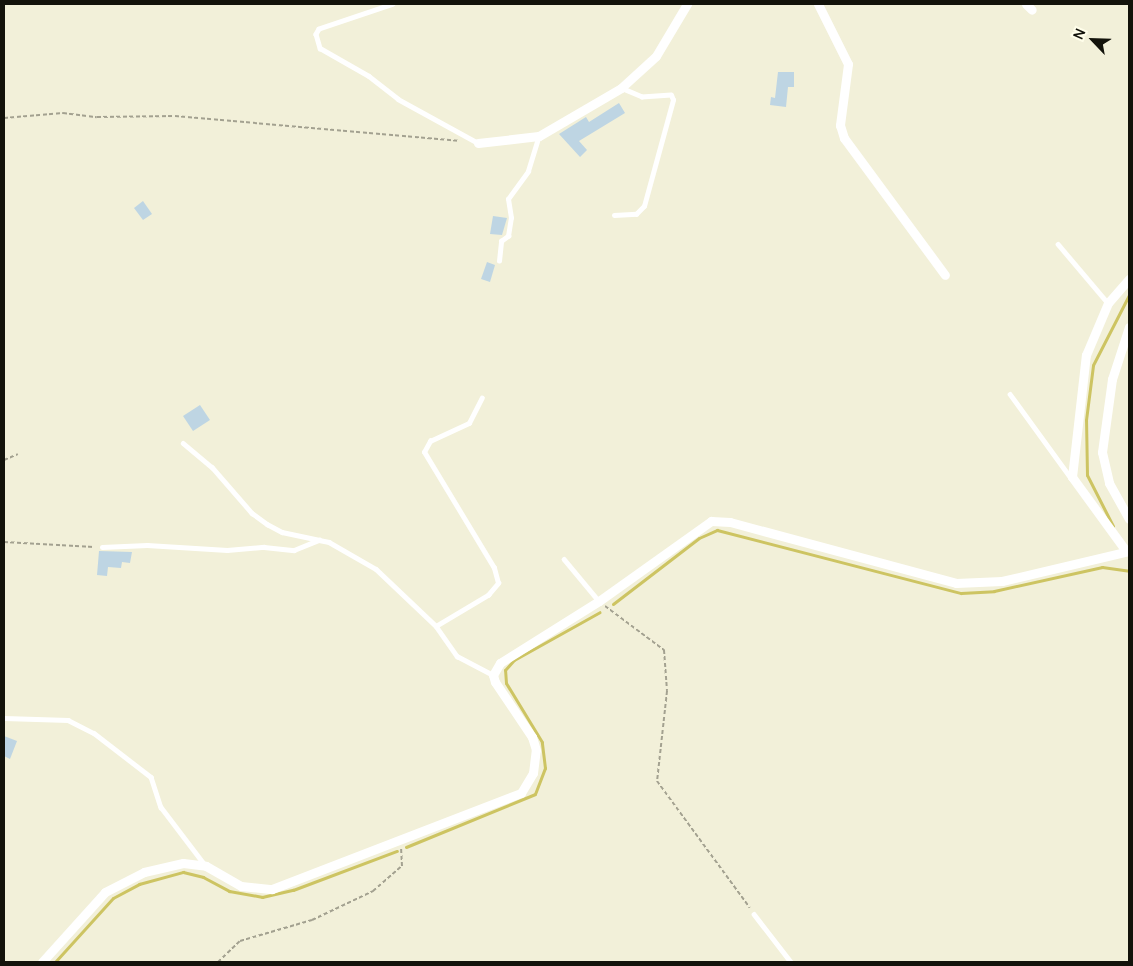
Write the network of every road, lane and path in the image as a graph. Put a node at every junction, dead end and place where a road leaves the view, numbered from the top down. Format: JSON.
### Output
{"nodes":[{"id":1,"x":393,"y":4,"type":"edge"},
{"id":2,"x":687,"y":4,"type":"edge"},
{"id":3,"x":818,"y":4,"type":"edge"},
{"id":4,"x":622,"y":88,"type":"junction"},
{"id":5,"x":4,"y":118,"type":"edge"},
{"id":6,"x":539,"y":136,"type":"junction"},
{"id":7,"x":459,"y":141,"type":"dead end"},
{"id":8,"x":478,"y":143,"type":"joint"},
{"id":9,"x":614,"y":215,"type":"dead end"},
{"id":10,"x":1058,"y":244,"type":"dead end"},
{"id":11,"x":499,"y":261,"type":"dead end"},
{"id":12,"x":946,"y":275,"type":"dead end"},
{"id":13,"x":1129,"y":279,"type":"edge"},
{"id":14,"x":1108,"y":304,"type":"junction"},
{"id":15,"x":1129,"y":328,"type":"edge"},
{"id":16,"x":1010,"y":394,"type":"dead end"},
{"id":17,"x":482,"y":398,"type":"dead end"},
{"id":18,"x":183,"y":443,"type":"dead end"},
{"id":19,"x":18,"y":454,"type":"dead end"},
{"id":20,"x":4,"y":460,"type":"edge"},
{"id":21,"x":1073,"y":481,"type":"junction"},
{"id":22,"x":1129,"y":519,"type":"edge"},
{"id":23,"x":319,"y":540,"type":"junction"},
{"id":24,"x":4,"y":542,"type":"edge"},
{"id":25,"x":102,"y":547,"type":"joint"},
{"id":26,"x":1128,"y":551,"type":"edge"},
{"id":27,"x":564,"y":559,"type":"dead end"},
{"id":28,"x":599,"y":601,"type":"junction"},
{"id":29,"x":436,"y":626,"type":"junction"},
{"id":30,"x":494,"y":675,"type":"junction"},
{"id":31,"x":4,"y":718,"type":"edge"},
{"id":32,"x":401,"y":839,"type":"junction"},
{"id":33,"x":206,"y":866,"type":"junction"},
{"id":34,"x":754,"y":914,"type":"joint"},
{"id":35,"x":42,"y":962,"type":"edge"},
{"id":36,"x":218,"y":962,"type":"edge"},
{"id":37,"x":791,"y":962,"type":"edge"}],
"edges":[{"from":1,"to":8,"type":"lane"},
{"from":2,"to":4,"type":"street"},
{"from":3,"to":12,"type":"street"},
{"from":4,"to":6,"type":"street"},
{"from":4,"to":9,"type":"lane"},
{"from":5,"to":7,"type":"path"},
{"from":6,"to":8,"type":"street"},
{"from":6,"to":11,"type":"lane"},
{"from":10,"to":14,"type":"lane"},
{"from":13,"to":14,"type":"street"},
{"from":14,"to":21,"type":"street"},
{"from":15,"to":22,"type":"street"},
{"from":16,"to":21,"type":"lane"},
{"from":17,"to":29,"type":"lane"},
{"from":18,"to":23,"type":"lane"},
{"from":19,"to":20,"type":"path"},
{"from":21,"to":26,"type":"street"},
{"from":23,"to":25,"type":"lane"},
{"from":23,"to":29,"type":"lane"},
{"from":24,"to":25,"type":"path"},
{"from":26,"to":28,"type":"street"},
{"from":27,"to":28,"type":"lane"},
{"from":28,"to":30,"type":"street"},
{"from":28,"to":34,"type":"path"},
{"from":29,"to":30,"type":"lane"},
{"from":30,"to":32,"type":"street"},
{"from":31,"to":33,"type":"lane"},
{"from":32,"to":33,"type":"street"},
{"from":32,"to":36,"type":"path"},
{"from":33,"to":35,"type":"street"},
{"from":34,"to":37,"type":"lane"}]}
